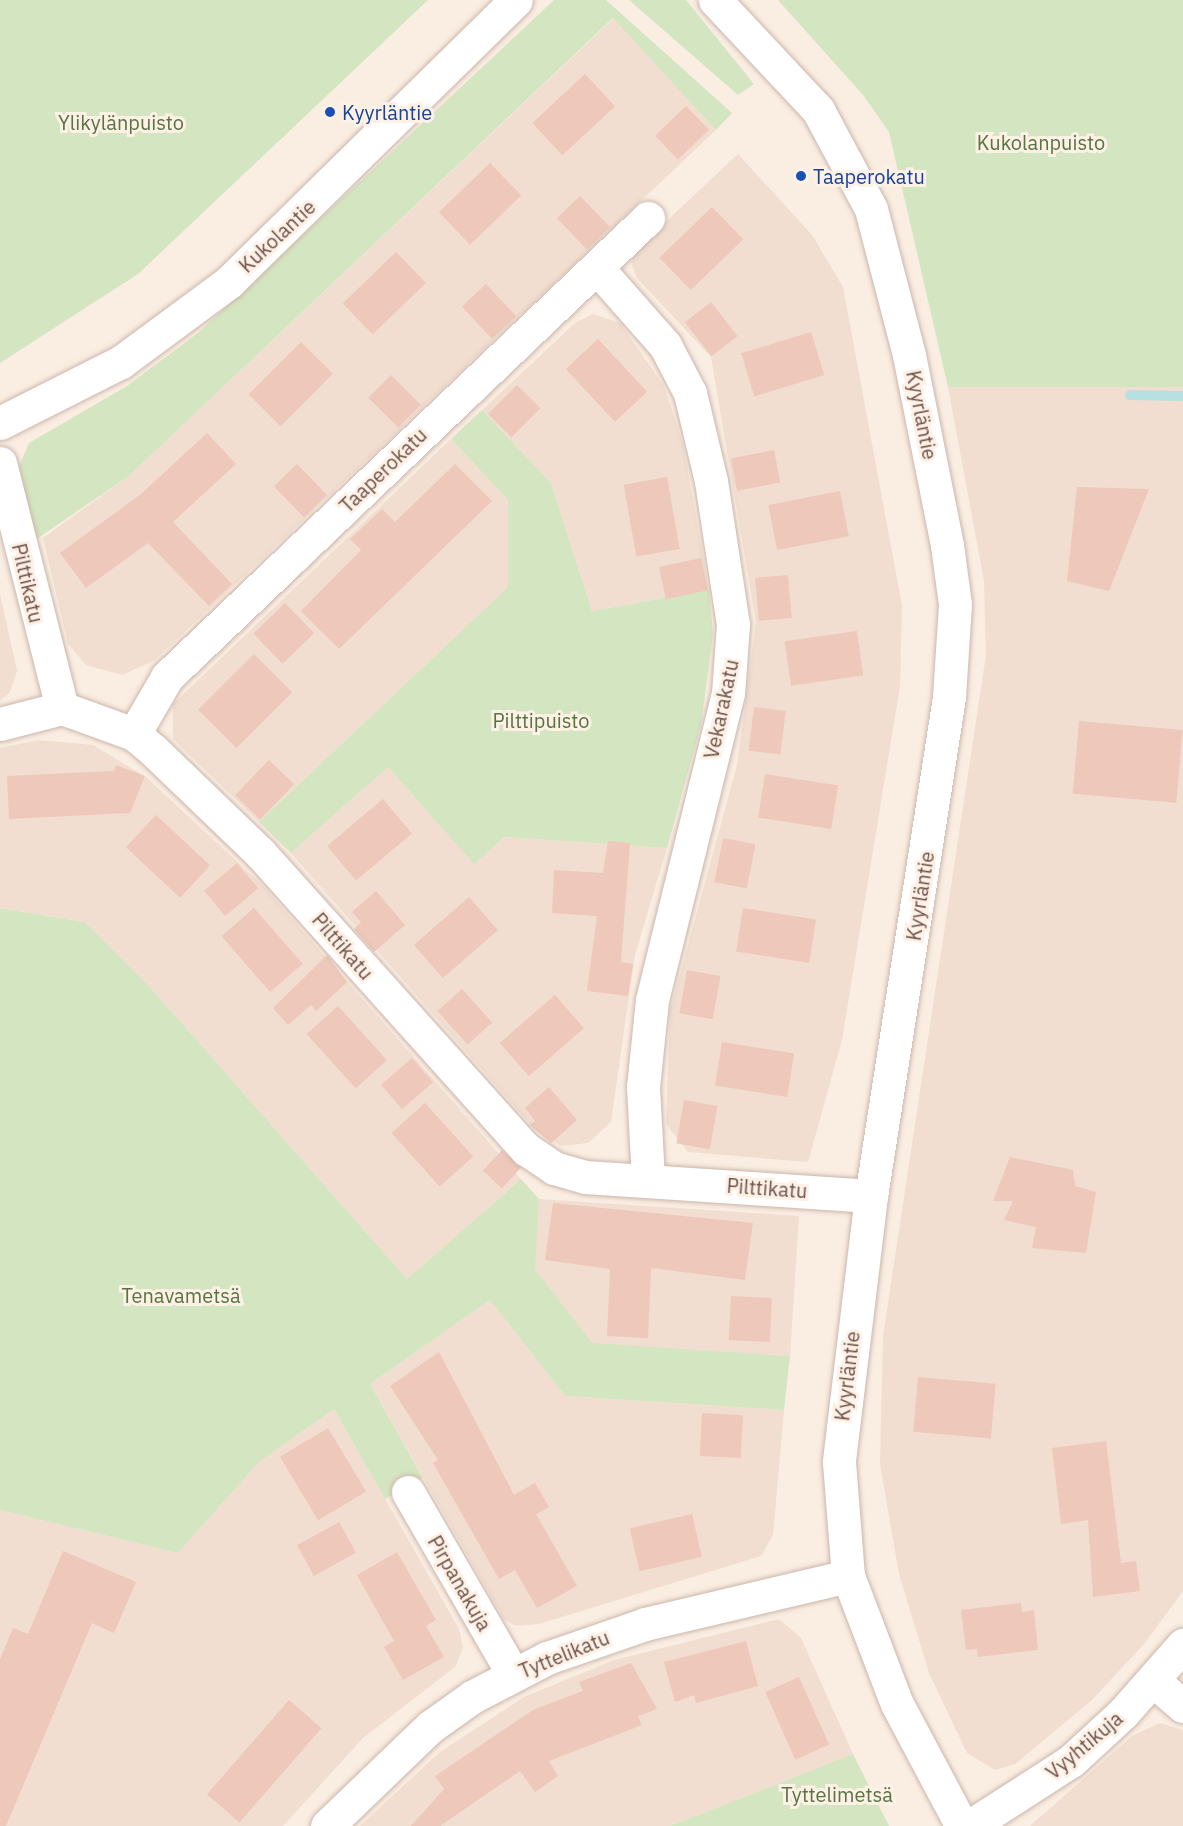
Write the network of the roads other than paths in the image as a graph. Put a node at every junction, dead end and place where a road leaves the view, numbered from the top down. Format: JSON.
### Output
{"nodes":[{"id":1,"x":516,"y":0,"type":"edge"},
{"id":2,"x":715,"y":0,"type":"edge"},
{"id":3,"x":648,"y":218,"type":"dead end"},
{"id":4,"x":597,"y":268,"type":"junction"},
{"id":5,"x":0,"y":423,"type":"edge"},
{"id":6,"x":0,"y":464,"type":"edge"},
{"id":7,"x":62,"y":708,"type":"junction"},
{"id":8,"x":0,"y":724,"type":"edge"},
{"id":9,"x":134,"y":734,"type":"junction"},
{"id":10,"x":648,"y":1179,"type":"junction"},
{"id":11,"x":871,"y":1196,"type":"junction"},
{"id":12,"x":408,"y":1492,"type":"dead end"},
{"id":13,"x":848,"y":1576,"type":"junction"},
{"id":14,"x":1183,"y":1646,"type":"edge"},
{"id":15,"x":513,"y":1674,"type":"junction"},
{"id":16,"x":1154,"y":1681,"type":"junction"},
{"id":17,"x":1183,"y":1706,"type":"edge"},
{"id":18,"x":327,"y":1826,"type":"edge"},
{"id":19,"x":962,"y":1826,"type":"edge"},
{"id":20,"x":970,"y":1826,"type":"edge"}],
"edges":[{"from":1,"to":5,"type":"street","name":"Kukolantie"},
{"from":2,"to":11,"type":"street","name":"Kyyrläntie"},
{"from":3,"to":4,"type":"street","name":"Taaperokatu"},
{"from":4,"to":9,"type":"street","name":"Taaperokatu"},
{"from":4,"to":10,"type":"street","name":"Vekarakatu"},
{"from":6,"to":7,"type":"street","name":"Pilttikatu"},
{"from":7,"to":8,"type":"street"},
{"from":7,"to":9,"type":"street","name":"Pilttikatu"},
{"from":9,"to":10,"type":"street","name":"Pilttikatu"},
{"from":10,"to":11,"type":"street","name":"Pilttikatu"},
{"from":11,"to":13,"type":"street","name":"Kyyrläntie"},
{"from":12,"to":15,"type":"street","name":"Pirpanakuja"},
{"from":13,"to":15,"type":"street","name":"Tyttelikatu"},
{"from":13,"to":19,"type":"street","name":"Kyyrläntie"},
{"from":14,"to":16,"type":"street","name":"Vyyhtikuja"},
{"from":15,"to":18,"type":"street","name":"Tyttelikatu"},
{"from":16,"to":17,"type":"street"},
{"from":16,"to":20,"type":"street","name":"Vyyhtikuja"}]}
